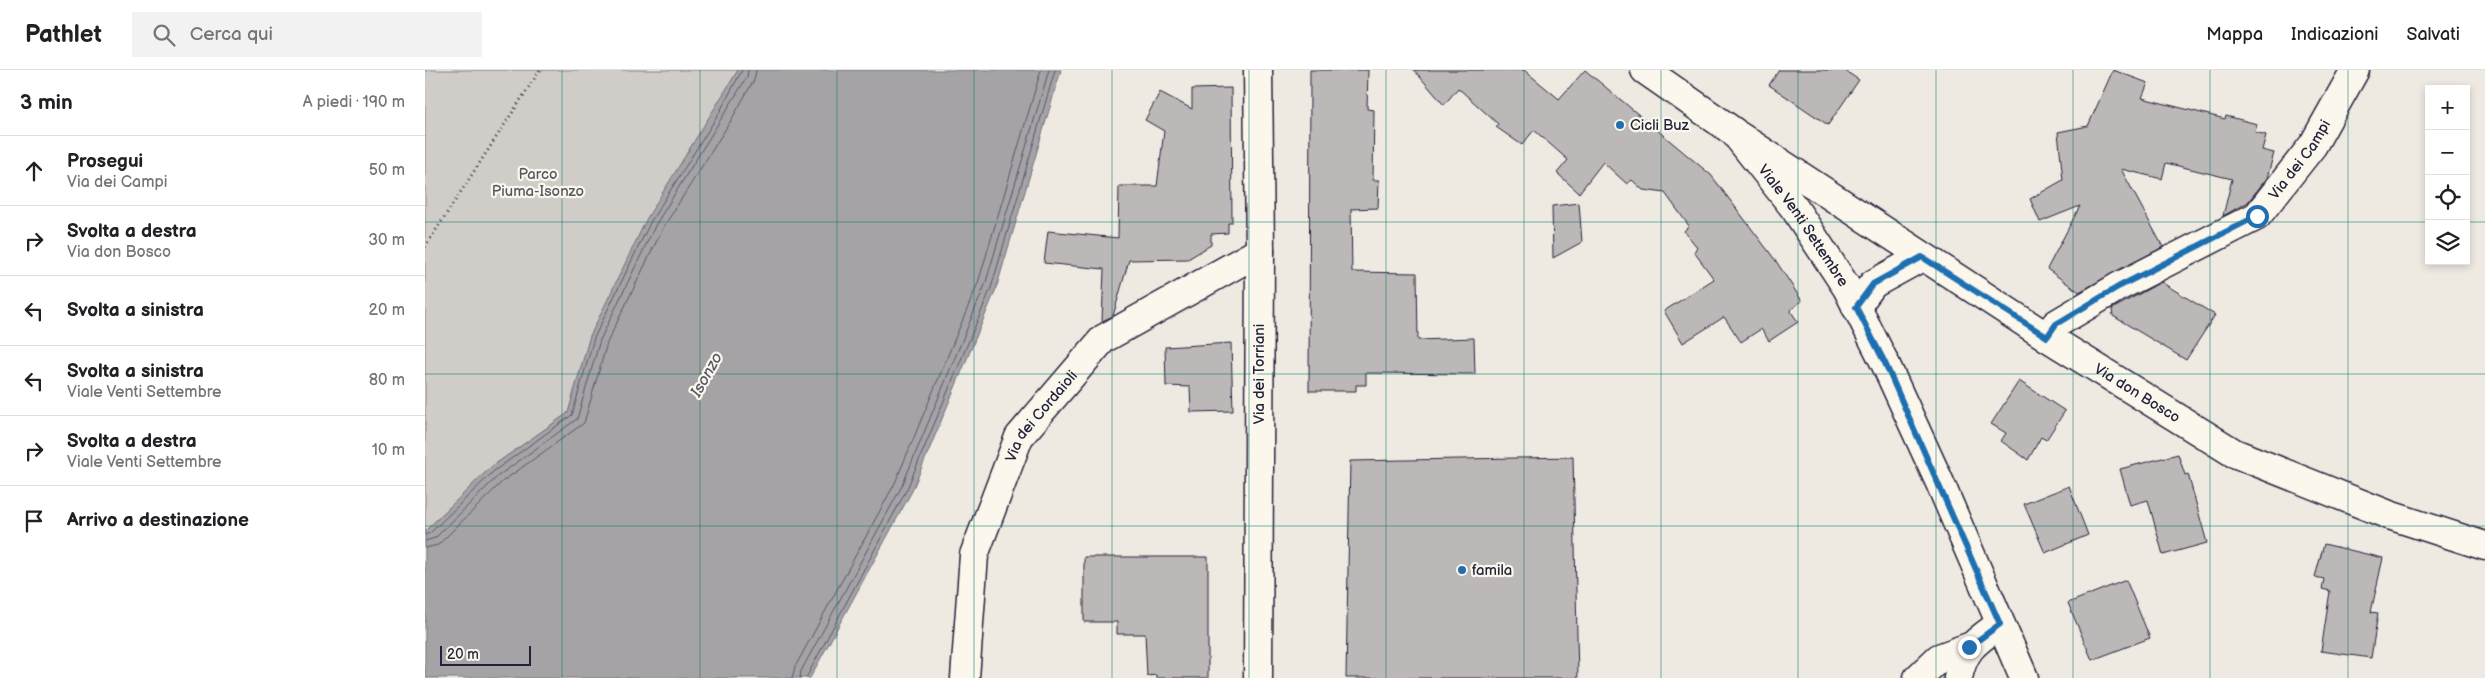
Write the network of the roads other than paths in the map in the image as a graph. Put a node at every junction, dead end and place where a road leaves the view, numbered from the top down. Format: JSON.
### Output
{"nodes":[{"id":1,"x":1257,"y":70,"type":"edge"},
{"id":2,"x":1645,"y":70,"type":"edge"},
{"id":3,"x":2355,"y":70,"type":"edge"},
{"id":4,"x":1734,"y":132,"type":"junction"},
{"id":5,"x":1817,"y":186,"type":"junction"},
{"id":6,"x":1795,"y":209,"type":"junction"},
{"id":7,"x":1260,"y":251,"type":"junction"},
{"id":8,"x":1922,"y":257,"type":"junction"},
{"id":9,"x":1856,"y":307,"type":"junction"},
{"id":10,"x":2047,"y":337,"type":"junction"},
{"id":11,"x":2485,"y":546,"type":"edge"},
{"id":12,"x":2000,"y":624,"type":"junction"},
{"id":13,"x":1969,"y":647,"type":"junction"},
{"id":14,"x":965,"y":678,"type":"edge"},
{"id":15,"x":1258,"y":678,"type":"edge"},
{"id":16,"x":1918,"y":678,"type":"edge"},
{"id":17,"x":1958,"y":678,"type":"edge"},
{"id":18,"x":2024,"y":678,"type":"edge"}],
"edges":[{"from":1,"to":7,"type":"street","name":"Via dei Torriani"},
{"from":2,"to":4,"type":"street","name":"Via don Bosco"},
{"from":3,"to":10,"type":"street","name":"Via dei Campi"},
{"from":4,"to":5,"type":"street","name":"Via don Bosco"},
{"from":4,"to":6,"type":"street","name":"Viale Venti Settembre"},
{"from":5,"to":6,"type":"street"},
{"from":5,"to":8,"type":"street","name":"Via don Bosco"},
{"from":6,"to":9,"type":"street","name":"Viale Venti Settembre"},
{"from":7,"to":14,"type":"street","name":"Via dei Cordaioli"},
{"from":7,"to":15,"type":"street","name":"Via dei Torriani"},
{"from":8,"to":9,"type":"street"},
{"from":8,"to":10,"type":"street","name":"Via don Bosco"},
{"from":9,"to":12,"type":"street","name":"Viale Venti Settembre"},
{"from":10,"to":11,"type":"street","name":"Via don Bosco"},
{"from":12,"to":13,"type":"street"},
{"from":12,"to":18,"type":"street","name":"Viale Venti Settembre"},
{"from":13,"to":16,"type":"street"},
{"from":13,"to":17,"type":"street"}]}
